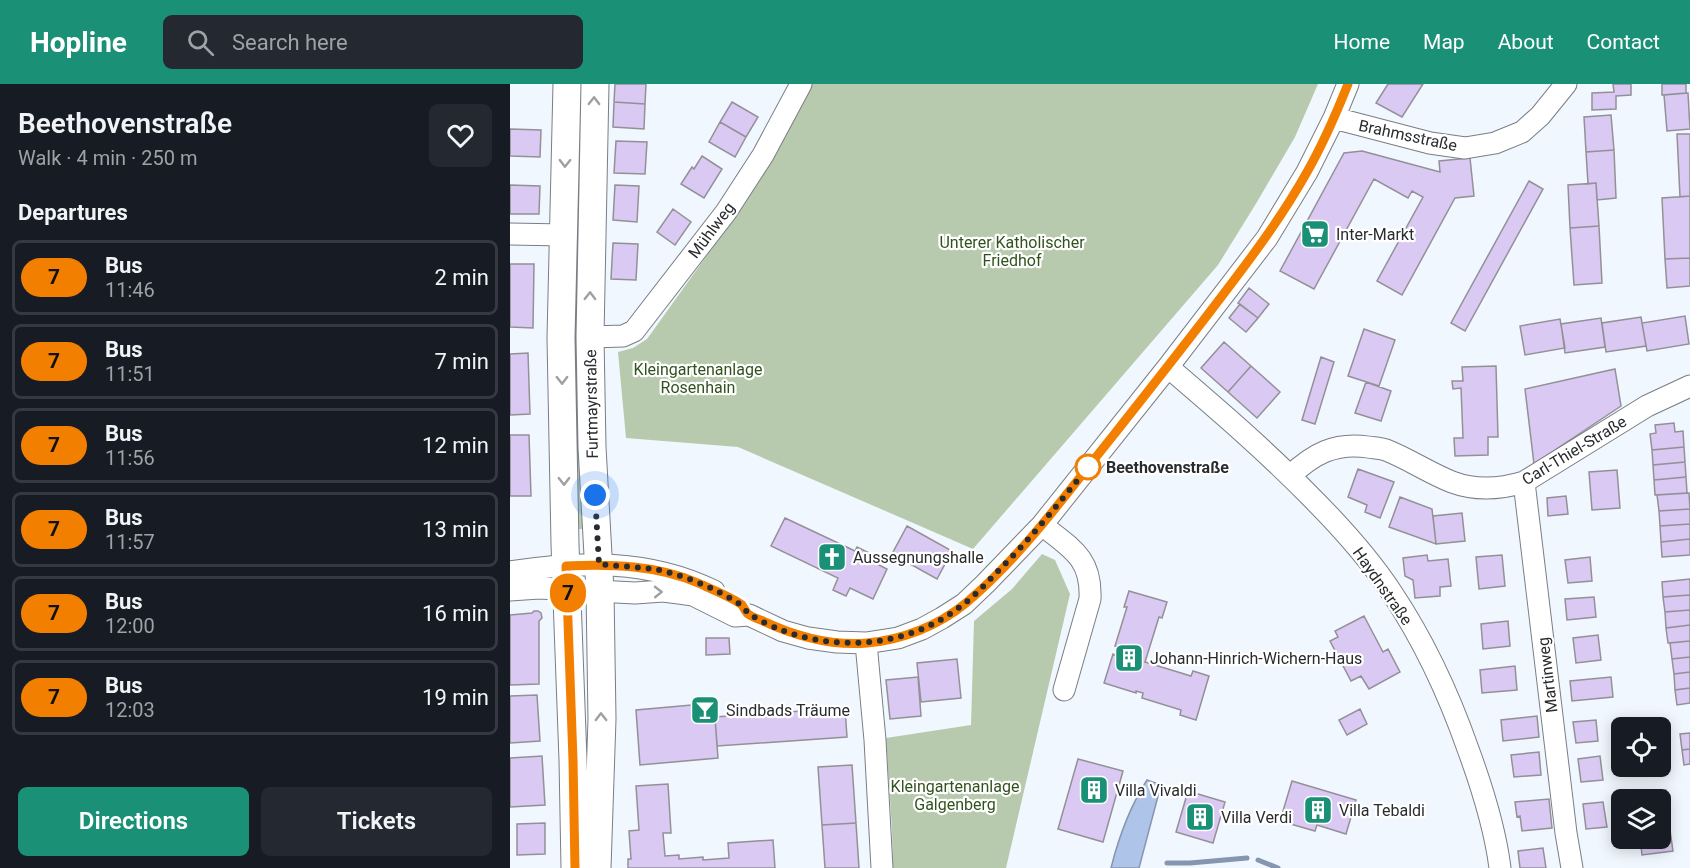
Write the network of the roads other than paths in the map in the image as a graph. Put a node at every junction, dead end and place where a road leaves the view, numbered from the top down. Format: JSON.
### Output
{"nodes":[{"id":1,"x":567,"y":84,"type":"edge"},
{"id":2,"x":595,"y":84,"type":"edge"},
{"id":3,"x":801,"y":84,"type":"edge"},
{"id":4,"x":1348,"y":84,"type":"edge"},
{"id":5,"x":1566,"y":84,"type":"edge"},
{"id":6,"x":1334,"y":118,"type":"junction"},
{"id":7,"x":510,"y":234,"type":"edge"},
{"id":8,"x":564,"y":235,"type":"junction"},
{"id":9,"x":590,"y":337,"type":"junction"},
{"id":10,"x":1168,"y":367,"type":"junction"},
{"id":11,"x":1690,"y":386,"type":"edge"},
{"id":12,"x":1290,"y":476,"type":"junction"},
{"id":13,"x":1524,"y":482,"type":"junction"},
{"id":14,"x":1041,"y":525,"type":"junction"},
{"id":15,"x":510,"y":572,"type":"edge"},
{"id":16,"x":567,"y":577,"type":"junction"},
{"id":17,"x":600,"y":578,"type":"junction"},
{"id":18,"x":510,"y":590,"type":"edge"},
{"id":19,"x":866,"y":643,"type":"junction"},
{"id":20,"x":1064,"y":690,"type":"dead end"},
{"id":21,"x":575,"y":868,"type":"edge"},
{"id":22,"x":597,"y":868,"type":"edge"},
{"id":23,"x":882,"y":868,"type":"edge"},
{"id":24,"x":1500,"y":868,"type":"edge"},
{"id":25,"x":1572,"y":868,"type":"edge"}],
"edges":[{"from":1,"to":8,"type":"main road","name":"Furtmayrstraße","one_way":true},
{"from":9,"to":2,"type":"main road","name":"Furtmayrstraße","one_way":true},
{"from":3,"to":9,"type":"street","name":"Mühlweg"},
{"from":4,"to":6,"type":"street"},
{"from":5,"to":6,"type":"street","name":"Brahmsstraße"},
{"from":6,"to":10,"type":"street"},
{"from":7,"to":8,"type":"street"},
{"from":8,"to":16,"type":"main road","name":"Furtmayrstraße","one_way":true},
{"from":9,"to":17,"type":"main road","name":"Furtmayrstraße"},
{"from":10,"to":12,"type":"street","name":"Haydnstraße"},
{"from":10,"to":14,"type":"street"},
{"from":11,"to":13,"type":"street","name":"Carl-Thiel-Straße"},
{"from":12,"to":13,"type":"street","name":"Carl-Thiel-Straße"},
{"from":12,"to":24,"type":"street","name":"Haydnstraße"},
{"from":13,"to":25,"type":"street","name":"Martinweg"},
{"from":14,"to":19,"type":"street"},
{"from":14,"to":20,"type":"street"},
{"from":15,"to":16,"type":"street"},
{"from":16,"to":17,"type":"street"},
{"from":16,"to":18,"type":"street"},
{"from":16,"to":21,"type":"main road","name":"Furtmayrstraße"},
{"from":17,"to":19,"type":"street"},
{"from":22,"to":17,"type":"main road","name":"Furtmayrstraße","one_way":true},
{"from":19,"to":23,"type":"street"}]}
